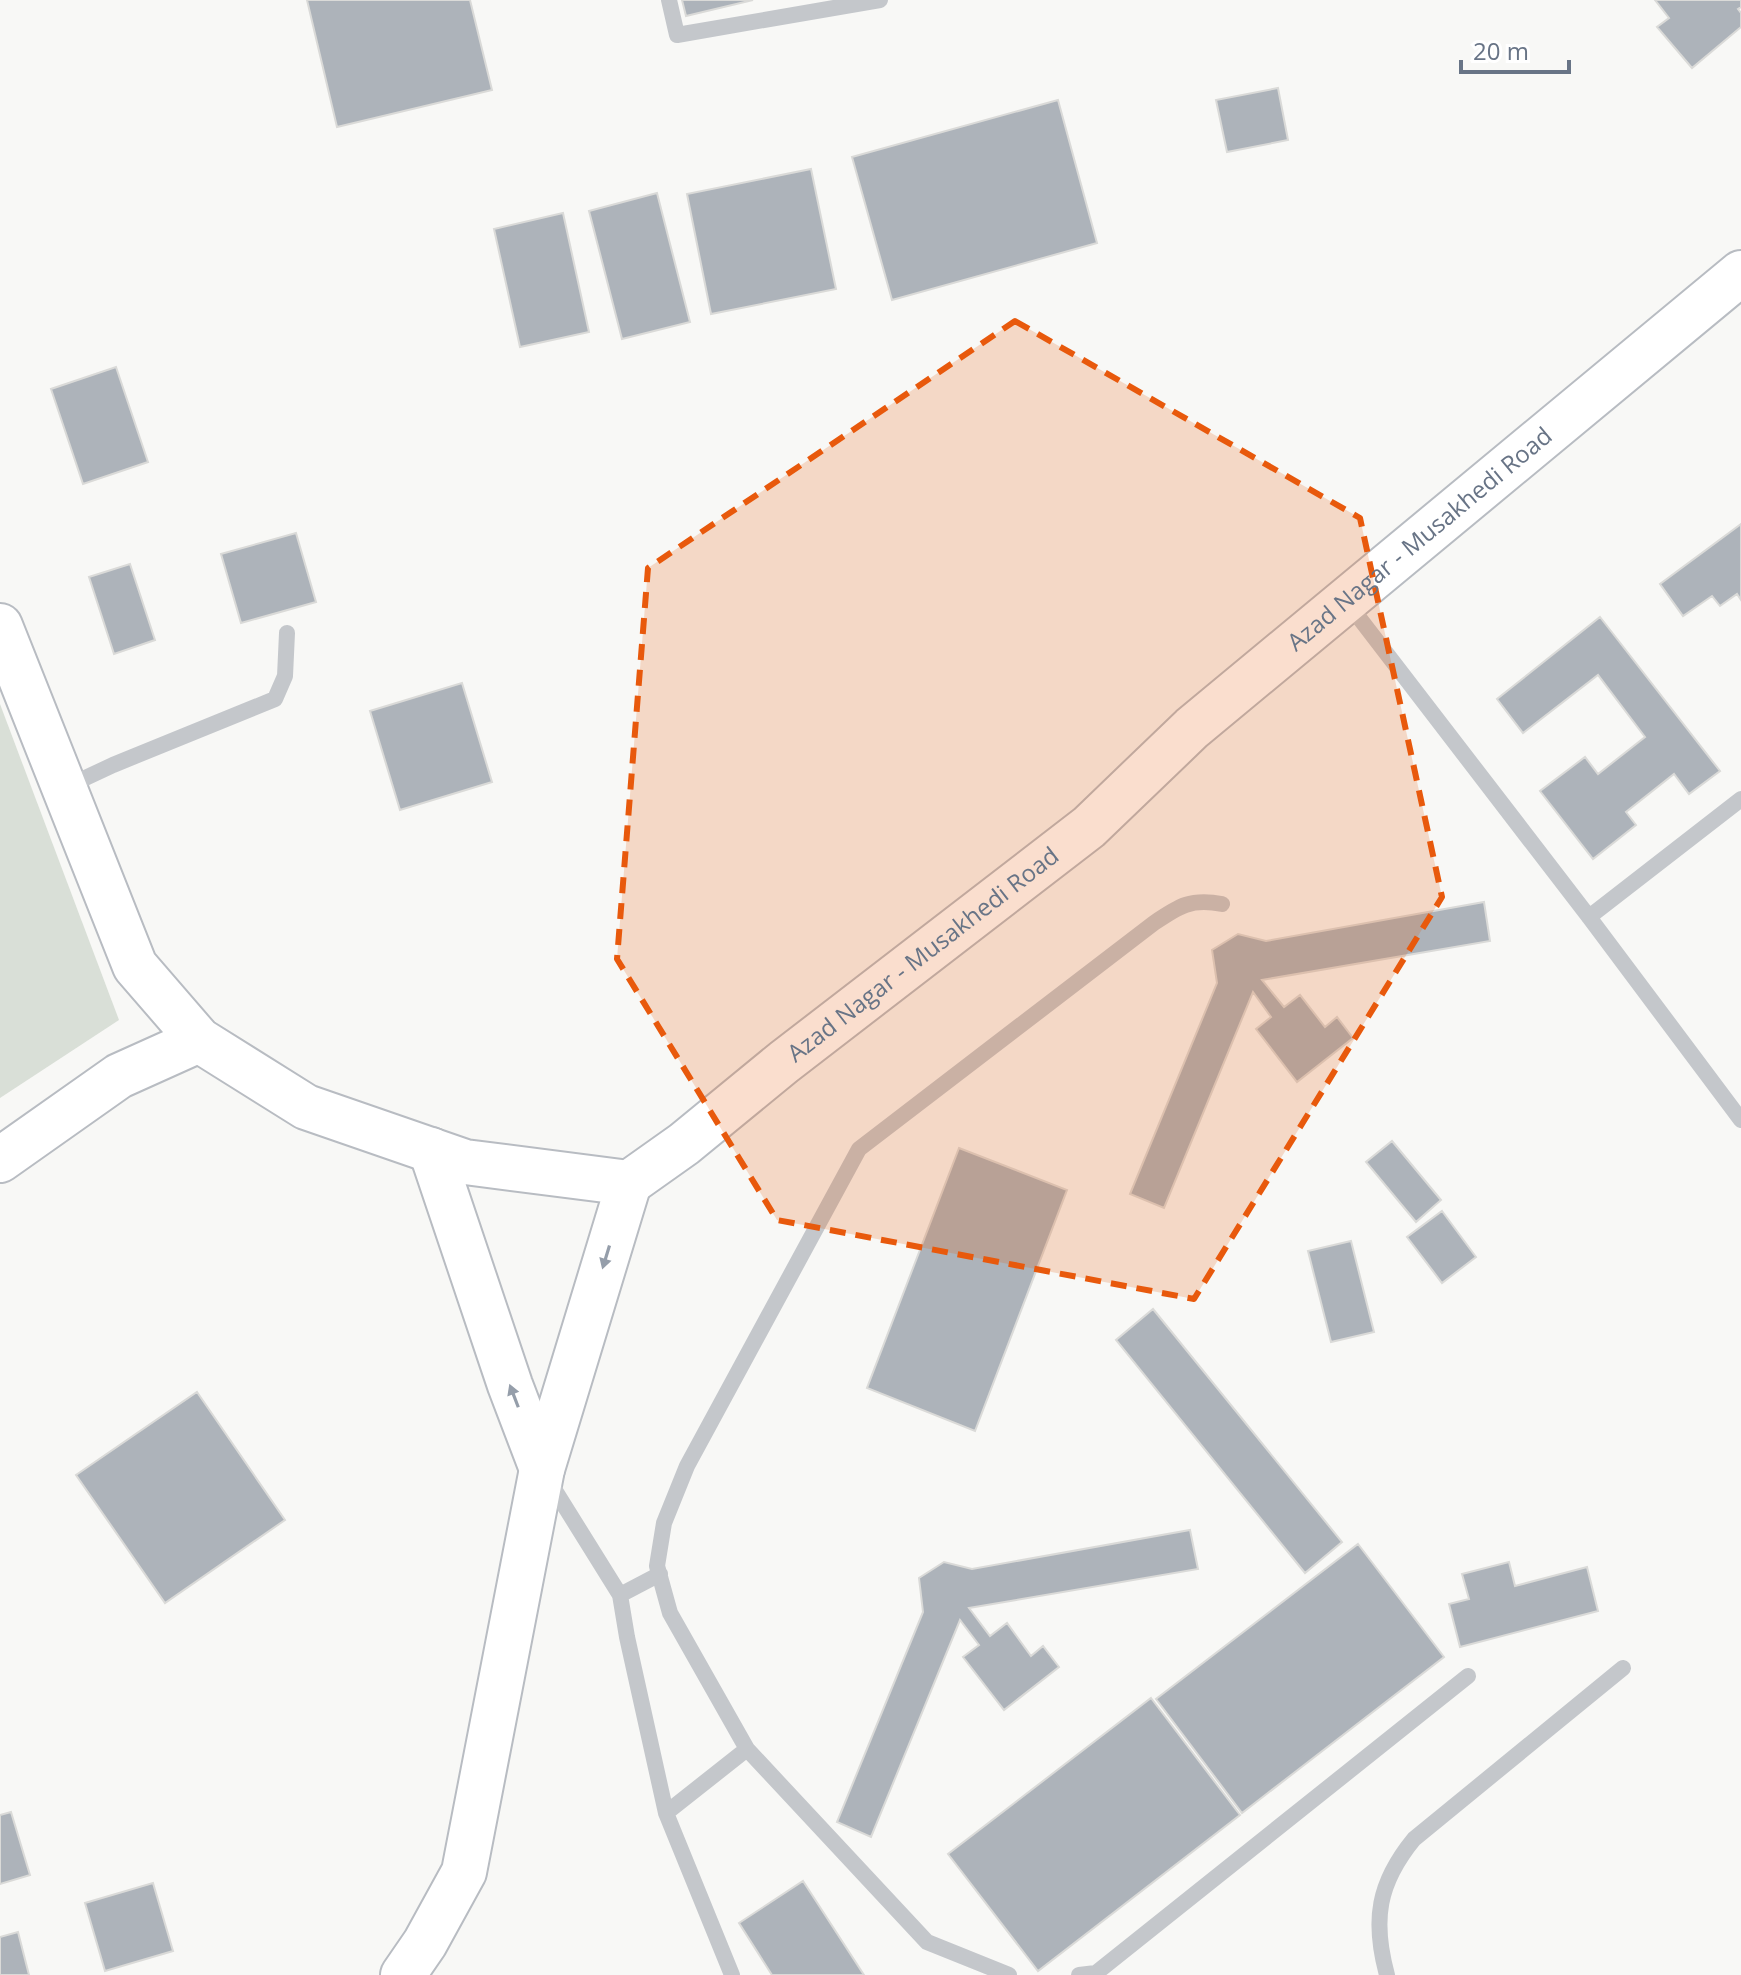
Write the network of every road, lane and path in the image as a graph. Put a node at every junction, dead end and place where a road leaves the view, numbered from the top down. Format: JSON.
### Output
{"nodes":[{"id":1,"x":669,"y":0,"type":"edge"},
{"id":2,"x":880,"y":0,"type":"edge"},
{"id":3,"x":1741,"y":273,"type":"edge"},
{"id":4,"x":1346,"y":600,"type":"junction"},
{"id":5,"x":0,"y":626,"type":"edge"},
{"id":6,"x":287,"y":633,"type":"dead end"},
{"id":7,"x":64,"y":788,"type":"junction"},
{"id":8,"x":1741,"y":799,"type":"edge"},
{"id":9,"x":1222,"y":904,"type":"dead end"},
{"id":10,"x":1589,"y":917,"type":"junction"},
{"id":11,"x":199,"y":1040,"type":"junction"},
{"id":12,"x":1741,"y":1120,"type":"edge"},
{"id":13,"x":431,"y":1150,"type":"junction"},
{"id":14,"x":0,"y":1160,"type":"edge"},
{"id":15,"x":629,"y":1183,"type":"junction"},
{"id":16,"x":542,"y":1469,"type":"junction"},
{"id":17,"x":660,"y":1574,"type":"junction"},
{"id":18,"x":620,"y":1595,"type":"junction"},
{"id":19,"x":1623,"y":1668,"type":"dead end"},
{"id":20,"x":1468,"y":1676,"type":"dead end"},
{"id":21,"x":747,"y":1749,"type":"junction"},
{"id":22,"x":666,"y":1813,"type":"junction"},
{"id":23,"x":403,"y":1975,"type":"edge"},
{"id":24,"x":732,"y":1975,"type":"edge"},
{"id":25,"x":1009,"y":1975,"type":"edge"},
{"id":26,"x":1079,"y":1975,"type":"edge"},
{"id":27,"x":1387,"y":1975,"type":"edge"}],
"edges":[{"from":1,"to":2,"type":"lane"},
{"from":3,"to":4,"type":"street","name":"Azad Nagar - Musakhedi Road"},
{"from":4,"to":10,"type":"lane"},
{"from":4,"to":15,"type":"street","name":"Azad Nagar - Musakhedi Road"},
{"from":5,"to":7,"type":"street"},
{"from":6,"to":7,"type":"lane"},
{"from":7,"to":11,"type":"street"},
{"from":8,"to":10,"type":"lane"},
{"from":9,"to":17,"type":"lane"},
{"from":10,"to":12,"type":"lane"},
{"from":11,"to":13,"type":"street"},
{"from":11,"to":14,"type":"street"},
{"from":13,"to":15,"type":"street"},
{"from":16,"to":13,"type":"street","one_way":true},
{"from":15,"to":16,"type":"street","one_way":true},
{"from":16,"to":18,"type":"lane"},
{"from":16,"to":23,"type":"street"},
{"from":17,"to":18,"type":"lane"},
{"from":17,"to":21,"type":"lane"},
{"from":18,"to":22,"type":"lane"},
{"from":19,"to":27,"type":"lane"},
{"from":20,"to":26,"type":"lane"},
{"from":21,"to":22,"type":"lane"},
{"from":21,"to":25,"type":"lane"},
{"from":22,"to":24,"type":"lane"}]}
